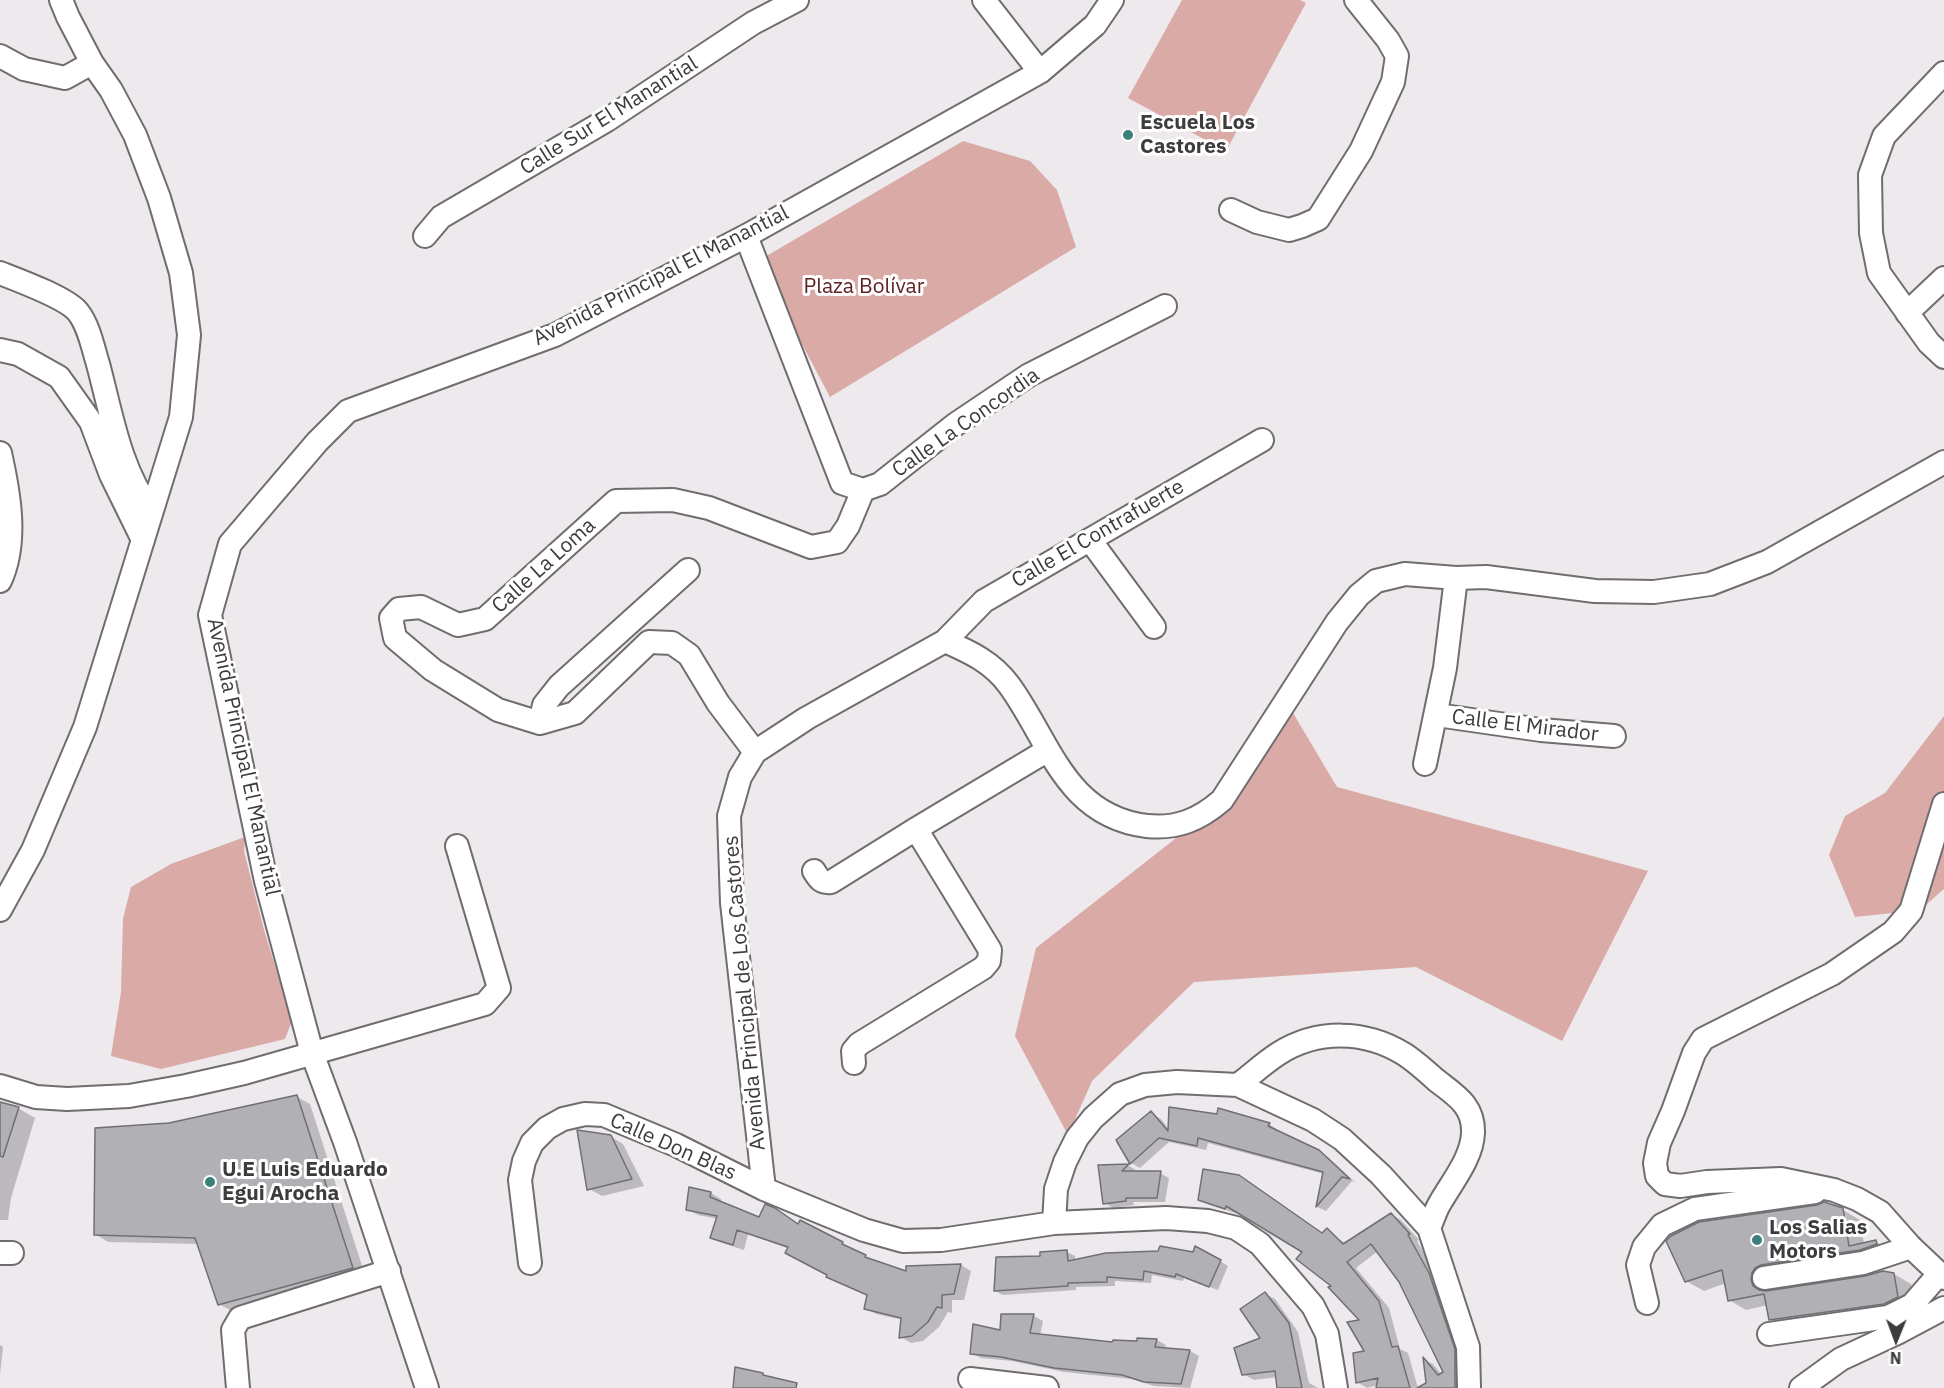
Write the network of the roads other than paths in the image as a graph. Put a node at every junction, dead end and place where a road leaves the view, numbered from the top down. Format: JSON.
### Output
{"nodes":[{"id":1,"x":61,"y":0,"type":"edge"},
{"id":2,"x":797,"y":0,"type":"edge"},
{"id":3,"x":984,"y":0,"type":"edge"},
{"id":4,"x":1112,"y":0,"type":"edge"},
{"id":5,"x":1356,"y":0,"type":"edge"},
{"id":6,"x":0,"y":56,"type":"edge"},
{"id":7,"x":92,"y":63,"type":"junction"},
{"id":8,"x":1041,"y":72,"type":"junction"},
{"id":9,"x":1944,"y":73,"type":"edge"},
{"id":10,"x":1232,"y":210,"type":"dead end"},
{"id":11,"x":425,"y":236,"type":"dead end"},
{"id":12,"x":746,"y":236,"type":"junction"},
{"id":13,"x":0,"y":273,"type":"edge"},
{"id":14,"x":1944,"y":278,"type":"edge"},
{"id":15,"x":1165,"y":306,"type":"dead end"},
{"id":16,"x":1907,"y":314,"type":"junction"},
{"id":17,"x":0,"y":350,"type":"edge"},
{"id":18,"x":1944,"y":357,"type":"edge"},
{"id":19,"x":1262,"y":440,"type":"dead end"},
{"id":20,"x":0,"y":453,"type":"edge"},
{"id":21,"x":1944,"y":462,"type":"edge"},
{"id":22,"x":863,"y":490,"type":"junction"},
{"id":23,"x":152,"y":510,"type":"junction"},
{"id":24,"x":143,"y":540,"type":"junction"},
{"id":25,"x":1090,"y":540,"type":"junction"},
{"id":26,"x":688,"y":570,"type":"dead end"},
{"id":27,"x":1456,"y":578,"type":"junction"},
{"id":28,"x":0,"y":581,"type":"edge"},
{"id":29,"x":1154,"y":627,"type":"dead end"},
{"id":30,"x":945,"y":641,"type":"junction"},
{"id":31,"x":1437,"y":715,"type":"junction"},
{"id":32,"x":540,"y":723,"type":"junction"},
{"id":33,"x":1614,"y":736,"type":"dead end"},
{"id":34,"x":1048,"y":750,"type":"junction"},
{"id":35,"x":755,"y":752,"type":"junction"},
{"id":36,"x":1425,"y":764,"type":"dead end"},
{"id":37,"x":1944,"y":804,"type":"edge"},
{"id":38,"x":916,"y":829,"type":"junction"},
{"id":39,"x":457,"y":846,"type":"dead end"},
{"id":40,"x":814,"y":871,"type":"dead end"},
{"id":41,"x":0,"y":910,"type":"edge"},
{"id":42,"x":312,"y":1053,"type":"junction"},
{"id":43,"x":854,"y":1063,"type":"dead end"},
{"id":44,"x":1238,"y":1085,"type":"junction"},
{"id":45,"x":0,"y":1086,"type":"edge"},
{"id":46,"x":764,"y":1189,"type":"junction"},
{"id":47,"x":1834,"y":1190,"type":"junction"},
{"id":48,"x":1054,"y":1223,"type":"junction"},
{"id":49,"x":1429,"y":1228,"type":"junction"},
{"id":50,"x":1911,"y":1247,"type":"junction"},
{"id":51,"x":530,"y":1263,"type":"dead end"},
{"id":52,"x":389,"y":1272,"type":"junction"},
{"id":53,"x":1942,"y":1276,"type":"edge"},
{"id":54,"x":1764,"y":1278,"type":"dead end"},
{"id":55,"x":1647,"y":1304,"type":"dead end"},
{"id":56,"x":1944,"y":1308,"type":"edge"},
{"id":57,"x":1769,"y":1334,"type":"dead end"},
{"id":58,"x":970,"y":1379,"type":"dead end"},
{"id":59,"x":238,"y":1388,"type":"edge"},
{"id":60,"x":427,"y":1388,"type":"edge"},
{"id":61,"x":1047,"y":1388,"type":"edge"},
{"id":62,"x":1336,"y":1388,"type":"edge"},
{"id":63,"x":1469,"y":1388,"type":"edge"},
{"id":64,"x":1801,"y":1388,"type":"edge"}],
"edges":[{"from":1,"to":7,"type":"street"},
{"from":2,"to":11,"type":"street","name":"Calle Sur El Manantial"},
{"from":3,"to":8,"type":"street"},
{"from":4,"to":8,"type":"street","name":"Avenida Principal El Manantial"},
{"from":5,"to":10,"type":"street"},
{"from":6,"to":7,"type":"street"},
{"from":7,"to":23,"type":"street"},
{"from":8,"to":12,"type":"street","name":"Avenida Principal El Manantial"},
{"from":9,"to":16,"type":"street"},
{"from":12,"to":22,"type":"street"},
{"from":12,"to":42,"type":"street","name":"Avenida Principal El Manantial"},
{"from":13,"to":23,"type":"street"},
{"from":14,"to":16,"type":"street"},
{"from":15,"to":22,"type":"street","name":"Calle La Concordia"},
{"from":16,"to":18,"type":"street"},
{"from":17,"to":24,"type":"street"},
{"from":19,"to":25,"type":"street","name":"Calle El Contrafuerte"},
{"from":20,"to":28,"type":"street"},
{"from":21,"to":27,"type":"street"},
{"from":22,"to":32,"type":"street","name":"Calle La Loma"},
{"from":23,"to":24,"type":"street"},
{"from":24,"to":41,"type":"street"},
{"from":25,"to":29,"type":"street"},
{"from":25,"to":30,"type":"street","name":"Calle El Contrafuerte"},
{"from":26,"to":32,"type":"street"},
{"from":27,"to":31,"type":"street","name":"Calle El Mirador"},
{"from":27,"to":34,"type":"street"},
{"from":30,"to":34,"type":"street"},
{"from":30,"to":35,"type":"street","name":"Avenida Principal de Los Castores"},
{"from":31,"to":33,"type":"street","name":"Calle El Mirador"},
{"from":31,"to":36,"type":"street","name":"Calle El Mirador"},
{"from":32,"to":35,"type":"street"},
{"from":34,"to":38,"type":"street"},
{"from":35,"to":46,"type":"street","name":"Avenida Principal de Los Castores"},
{"from":37,"to":47,"type":"street"},
{"from":38,"to":40,"type":"street"},
{"from":38,"to":43,"type":"street"},
{"from":39,"to":42,"type":"street"},
{"from":42,"to":45,"type":"street"},
{"from":42,"to":52,"type":"street","name":"Avenida Principal El Manantial"},
{"from":44,"to":48,"type":"street"},
{"from":44,"to":49,"type":"street"},
{"from":44,"to":49,"type":"street"},
{"from":46,"to":48,"type":"street"},
{"from":46,"to":51,"type":"street","name":"Calle Don Blas"},
{"from":47,"to":50,"type":"street"},
{"from":47,"to":55,"type":"street"},
{"from":48,"to":62,"type":"street"},
{"from":49,"to":63,"type":"street"},
{"from":50,"to":53,"type":"street"},
{"from":50,"to":54,"type":"street"},
{"from":52,"to":59,"type":"street"},
{"from":52,"to":60,"type":"street","name":"Avenida Principal El Manantial"},
{"from":53,"to":57,"type":"street"},
{"from":56,"to":64,"type":"street"},
{"from":58,"to":61,"type":"street"}]}
